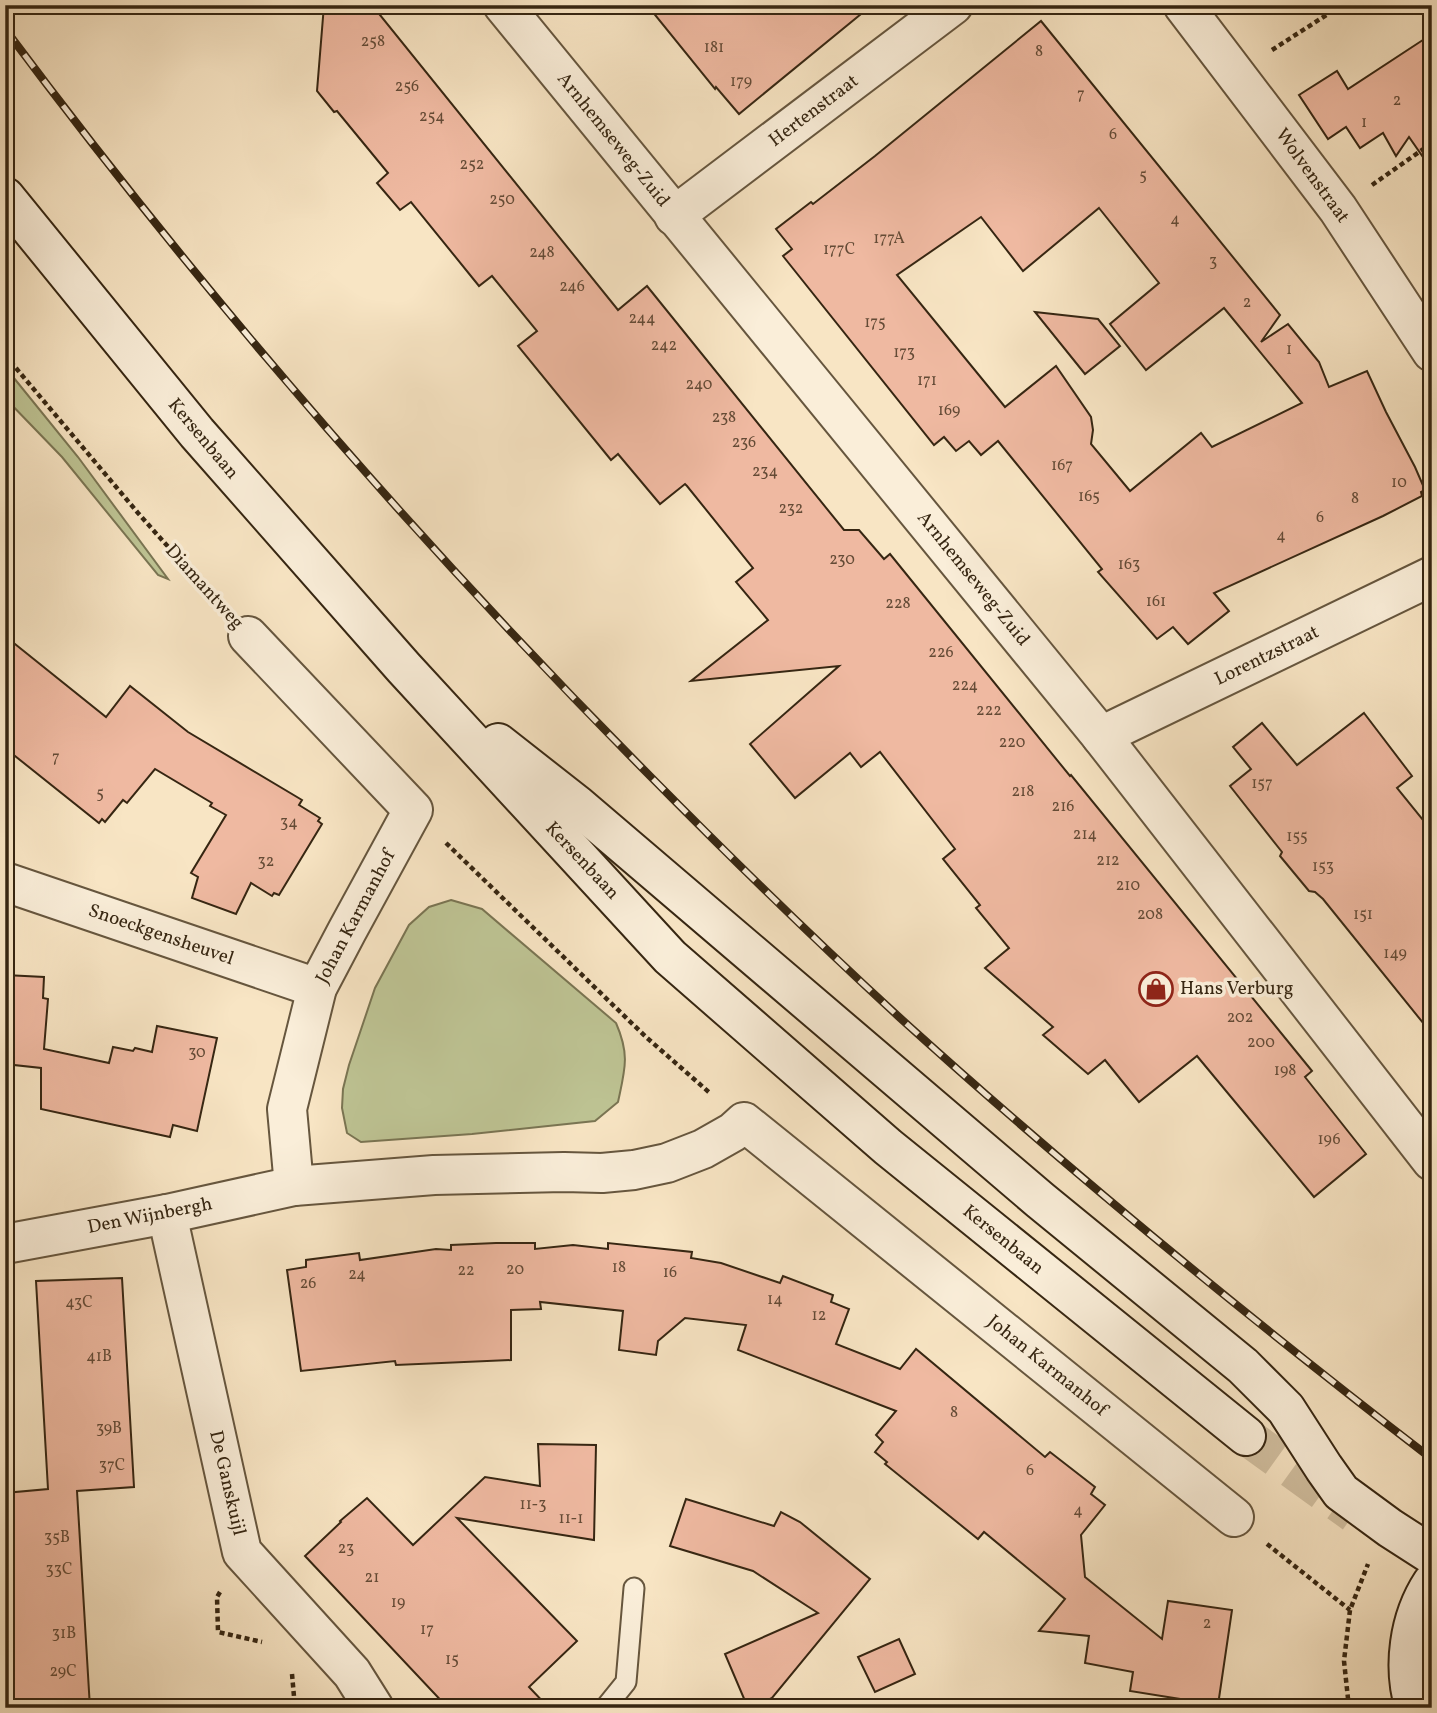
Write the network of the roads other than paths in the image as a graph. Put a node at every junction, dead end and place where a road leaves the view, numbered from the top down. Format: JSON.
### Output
{"nodes":[{"id":1,"x":503,"y":5,"type":"edge"},
{"id":2,"x":953,"y":5,"type":"edge"},
{"id":3,"x":1183,"y":5,"type":"edge"},
{"id":4,"x":5,"y":197,"type":"edge"},
{"id":5,"x":674,"y":216,"type":"junction"},
{"id":6,"x":1432,"y":352,"type":"edge"},
{"id":7,"x":1432,"y":576,"type":"edge"},
{"id":8,"x":248,"y":636,"type":"road end"},
{"id":9,"x":404,"y":668,"type":"junction"},
{"id":10,"x":1101,"y":736,"type":"junction"},
{"id":11,"x":413,"y":810,"type":"joint"},
{"id":12,"x":5,"y":882,"type":"edge"},
{"id":13,"x":317,"y":988,"type":"junction"},
{"id":14,"x":1432,"y":1161,"type":"edge"},
{"id":15,"x":295,"y":1186,"type":"junction"},
{"id":16,"x":167,"y":1214,"type":"junction"},
{"id":17,"x":5,"y":1244,"type":"edge"},
{"id":18,"x":1246,"y":1436,"type":"tunnel mouth"},
{"id":19,"x":1234,"y":1517,"type":"road end"},
{"id":20,"x":1432,"y":1555,"type":"edge"},
{"id":21,"x":1432,"y":1583,"type":"edge"},
{"id":22,"x":634,"y":1588,"type":"dead end"},
{"id":23,"x":1412,"y":1707,"type":"edge"},
{"id":24,"x":373,"y":1708,"type":"edge"},
{"id":25,"x":605,"y":1708,"type":"edge"}],
"edges":[{"from":1,"to":5,"type":"street","name":"Arnhemseweg-Zuid"},
{"from":2,"to":5,"type":"street","name":"Hertenstraat"},
{"from":3,"to":6,"type":"street","name":"Wolvenstraat"},
{"from":4,"to":9,"type":"street","name":"Kersenbaan"},
{"from":5,"to":10,"type":"street","name":"Arnhemseweg-Zuid"},
{"from":7,"to":10,"type":"street","name":"Lorentzstraat"},
{"from":8,"to":11,"type":"street","name":"Diamantweg"},
{"from":9,"to":18,"type":"street","name":"Kersenbaan"},
{"from":9,"to":20,"type":"street"},
{"from":10,"to":14,"type":"street","name":"Arnhemseweg-Zuid"},
{"from":11,"to":13,"type":"street","name":"Johan Karmanhof"},
{"from":12,"to":13,"type":"street","name":"Snoeckgensheuvel"},
{"from":13,"to":15,"type":"street","name":"Johan Karmanhof"},
{"from":15,"to":16,"type":"street","name":"Den Wijnbergh"},
{"from":15,"to":19,"type":"street","name":"Johan Karmanhof"},
{"from":16,"to":17,"type":"street","name":"Den Wijnbergh"},
{"from":16,"to":24,"type":"street","name":"De Ganskuijl"},
{"from":21,"to":23,"type":"street"},
{"from":22,"to":25,"type":"lane"}]}
